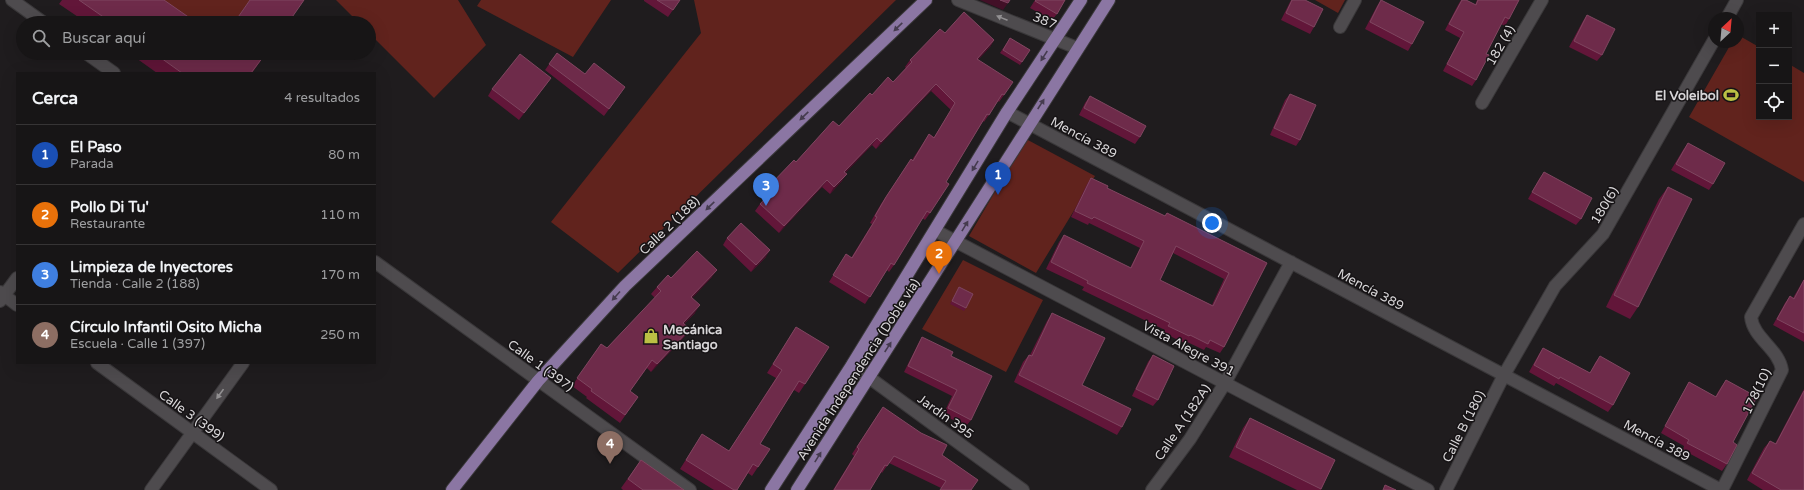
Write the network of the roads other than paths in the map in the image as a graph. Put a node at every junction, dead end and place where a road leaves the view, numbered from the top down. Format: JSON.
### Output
{"nodes":[{"id":1,"x":12,"y":0,"type":"edge"},
{"id":2,"x":926,"y":0,"type":"edge"},
{"id":3,"x":958,"y":0,"type":"edge"},
{"id":4,"x":1081,"y":0,"type":"edge"},
{"id":5,"x":1108,"y":0,"type":"edge"},
{"id":6,"x":1355,"y":0,"type":"edge"},
{"id":7,"x":1542,"y":0,"type":"edge"},
{"id":8,"x":1737,"y":0,"type":"edge"},
{"id":9,"x":1730,"y":12,"type":"edge"},
{"id":10,"x":34,"y":16,"type":"edge"},
{"id":11,"x":1340,"y":26,"type":"dead end"},
{"id":12,"x":1055,"y":39,"type":"junction"},
{"id":13,"x":1077,"y":48,"type":"junction"},
{"id":14,"x":1709,"y":48,"type":"edge"},
{"id":15,"x":96,"y":60,"type":"edge"},
{"id":16,"x":113,"y":72,"type":"edge"},
{"id":17,"x":1482,"y":103,"type":"dead end"},
{"id":18,"x":1007,"y":112,"type":"junction"},
{"id":19,"x":1029,"y":124,"type":"junction"},
{"id":20,"x":1804,"y":224,"type":"edge"},
{"id":21,"x":936,"y":231,"type":"junction"},
{"id":22,"x":956,"y":242,"type":"junction"},
{"id":23,"x":1291,"y":262,"type":"junction"},
{"id":24,"x":376,"y":263,"type":"edge"},
{"id":25,"x":16,"y":279,"type":"edge"},
{"id":26,"x":1,"y":296,"type":"edge"},
{"id":27,"x":16,"y":304,"type":"edge"},
{"id":28,"x":98,"y":364,"type":"edge"},
{"id":29,"x":242,"y":364,"type":"edge"},
{"id":30,"x":852,"y":365,"type":"junction"},
{"id":31,"x":1504,"y":375,"type":"junction"},
{"id":32,"x":869,"y":376,"type":"junction"},
{"id":33,"x":538,"y":381,"type":"junction"},
{"id":34,"x":1225,"y":383,"type":"junction"},
{"id":35,"x":192,"y":432,"type":"junction"},
{"id":36,"x":151,"y":490,"type":"edge"},
{"id":37,"x":271,"y":490,"type":"edge"},
{"id":38,"x":452,"y":490,"type":"edge"},
{"id":39,"x":690,"y":490,"type":"edge"},
{"id":40,"x":772,"y":490,"type":"edge"},
{"id":41,"x":797,"y":490,"type":"edge"},
{"id":42,"x":1023,"y":490,"type":"edge"},
{"id":43,"x":1152,"y":490,"type":"edge"},
{"id":44,"x":1428,"y":490,"type":"edge"},
{"id":45,"x":1446,"y":490,"type":"edge"},
{"id":46,"x":1722,"y":490,"type":"edge"}],
"edges":[{"from":1,"to":10,"type":"street"},
{"from":2,"to":33,"type":"main road","name":"Calle 2 (188)","one_way":true},
{"from":12,"to":3,"type":"street","name":"387","one_way":true},
{"from":4,"to":12,"type":"main road","name":"Avenida Independencia (Doble vía)"},
{"from":5,"to":13,"type":"main road","name":"Avenida Independencia (Doble vía)"},
{"from":6,"to":11,"type":"street"},
{"from":7,"to":17,"type":"street","name":"182 (4)"},
{"from":8,"to":9,"type":"street"},
{"from":12,"to":13,"type":"street","name":"387"},
{"from":12,"to":18,"type":"main road","name":"Avenida Independencia (Doble vía)","one_way":true},
{"from":19,"to":13,"type":"main road","name":"Avenida Independencia (Doble vía)","one_way":true},
{"from":14,"to":31,"type":"street","name":"180(6)"},
{"from":15,"to":16,"type":"street"},
{"from":18,"to":19,"type":"street","name":"Mencía 389"},
{"from":18,"to":21,"type":"main road","name":"Avenida Independencia (Doble vía)","one_way":true},
{"from":22,"to":19,"type":"main road","name":"Avenida Independencia (Doble vía)","one_way":true},
{"from":19,"to":23,"type":"street","name":"Mencía 389"},
{"from":20,"to":46,"type":"street","name":"178(10)"},
{"from":21,"to":22,"type":"street","name":"Vista Alegre 391"},
{"from":21,"to":30,"type":"main road","name":"Avenida Independencia (Doble vía)"},
{"from":32,"to":22,"type":"main road","name":"Avenida Independencia (Doble vía)","one_way":true},
{"from":22,"to":34,"type":"street","name":"Vista Alegre 391"},
{"from":23,"to":31,"type":"street","name":"Mencía 389"},
{"from":23,"to":34,"type":"street","name":"Calle A (182A)"},
{"from":24,"to":33,"type":"street","name":"Calle 1 (397)"},
{"from":25,"to":26,"type":"street"},
{"from":26,"to":27,"type":"street"},
{"from":28,"to":35,"type":"street","name":"Calle 3 (399)"},
{"from":29,"to":35,"type":"street","one_way":true},
{"from":30,"to":32,"type":"street","name":"Jardín 395"},
{"from":30,"to":40,"type":"main road","name":"Avenida Independencia (Doble vía)"},
{"from":31,"to":45,"type":"street","name":"Calle B (180)"},
{"from":31,"to":46,"type":"street","name":"Mencía 389"},
{"from":41,"to":32,"type":"main road","name":"Avenida Independencia (Doble vía)","one_way":true},
{"from":32,"to":42,"type":"street","name":"Jardín 395"},
{"from":33,"to":38,"type":"main road","name":"Calle 2 (188)"},
{"from":33,"to":39,"type":"street","name":"Calle 1 (397)"},
{"from":34,"to":43,"type":"street","name":"Calle A (182A)"},
{"from":34,"to":44,"type":"street","name":"Vista Alegre 391"},
{"from":35,"to":36,"type":"street"},
{"from":35,"to":37,"type":"street","name":"Calle 3 (399)"}]}
